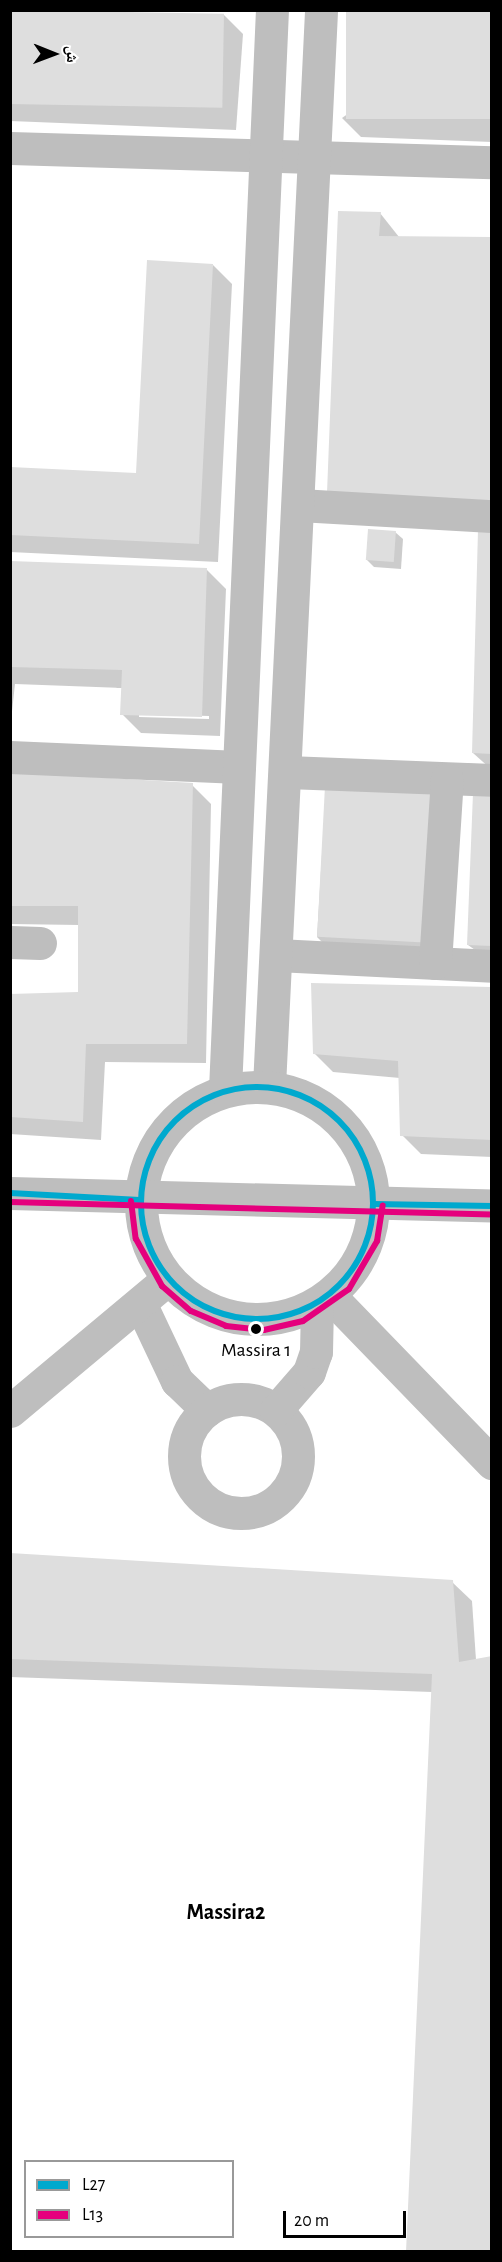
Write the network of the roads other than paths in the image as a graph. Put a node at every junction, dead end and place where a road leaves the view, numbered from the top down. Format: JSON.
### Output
{"nodes":[{"id":1,"x":272,"y":10,"type":"edge"},
{"id":2,"x":321,"y":10,"type":"edge"},
{"id":3,"x":10,"y":148,"type":"edge"},
{"id":4,"x":313,"y":154,"type":"junction"},
{"id":5,"x":265,"y":155,"type":"junction"},
{"id":6,"x":492,"y":162,"type":"edge"},
{"id":7,"x":299,"y":505,"type":"junction"},
{"id":8,"x":492,"y":516,"type":"edge"},
{"id":9,"x":10,"y":757,"type":"edge"},
{"id":10,"x":239,"y":767,"type":"junction"},
{"id":11,"x":287,"y":772,"type":"junction"},
{"id":12,"x":447,"y":779,"type":"junction"},
{"id":13,"x":492,"y":780,"type":"edge"},
{"id":14,"x":276,"y":955,"type":"junction"},
{"id":15,"x":435,"y":963,"type":"junction"},
{"id":16,"x":492,"y":966,"type":"edge"},
{"id":17,"x":269,"y":1086,"type":"junction"},
{"id":18,"x":225,"y":1090,"type":"junction"},
{"id":19,"x":10,"y":1193,"type":"edge"},
{"id":20,"x":140,"y":1200,"type":"junction"},
{"id":21,"x":374,"y":1204,"type":"junction"},
{"id":22,"x":492,"y":1206,"type":"edge"},
{"id":23,"x":168,"y":1279,"type":"junction"},
{"id":24,"x":323,"y":1299,"type":"junction"},
{"id":25,"x":141,"y":1305,"type":"junction"},
{"id":26,"x":207,"y":1410,"type":"junction"},
{"id":27,"x":276,"y":1410,"type":"junction"},
{"id":28,"x":10,"y":1411,"type":"edge"},
{"id":29,"x":492,"y":1463,"type":"edge"}],
"edges":[{"from":1,"to":5,"type":"street"},
{"from":2,"to":4,"type":"street"},
{"from":3,"to":5,"type":"street"},
{"from":4,"to":5,"type":"street"},
{"from":4,"to":6,"type":"street"},
{"from":4,"to":7,"type":"street"},
{"from":5,"to":10,"type":"street"},
{"from":7,"to":8,"type":"street"},
{"from":7,"to":11,"type":"street"},
{"from":9,"to":10,"type":"street"},
{"from":10,"to":18,"type":"street"},
{"from":11,"to":12,"type":"street"},
{"from":11,"to":14,"type":"street"},
{"from":12,"to":13,"type":"street"},
{"from":12,"to":15,"type":"street"},
{"from":14,"to":15,"type":"street"},
{"from":14,"to":17,"type":"street"},
{"from":15,"to":16,"type":"street"},
{"from":17,"to":18,"type":"street"},
{"from":17,"to":21,"type":"street"},
{"from":18,"to":20,"type":"street"},
{"from":19,"to":20,"type":"street"},
{"from":20,"to":21,"type":"street"},
{"from":20,"to":23,"type":"street"},
{"from":21,"to":22,"type":"street"},
{"from":21,"to":24,"type":"street"},
{"from":23,"to":24,"type":"street"},
{"from":23,"to":25,"type":"street"},
{"from":24,"to":27,"type":"street"},
{"from":24,"to":29,"type":"street"},
{"from":25,"to":26,"type":"street"},
{"from":25,"to":28,"type":"street"},
{"from":26,"to":27,"type":"street"},
{"from":26,"to":27,"type":"street"}]}
